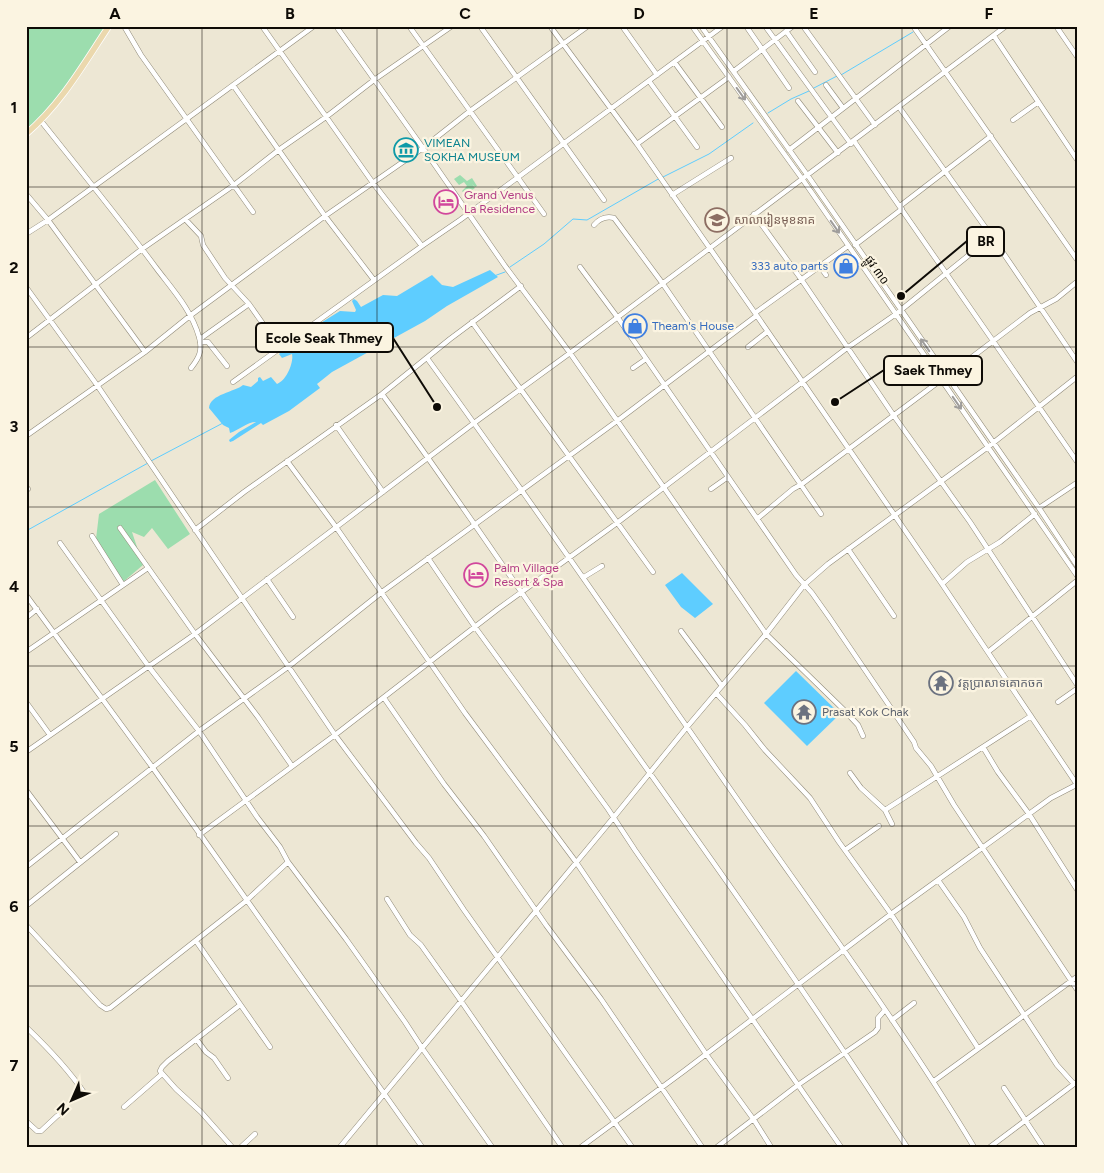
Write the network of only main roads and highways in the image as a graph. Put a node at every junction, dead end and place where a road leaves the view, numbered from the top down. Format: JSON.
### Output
{"nodes":[{"id":1,"x":109,"y":26,"type":"edge"},
{"id":2,"x":26,"y":134,"type":"edge"}],
"edges":[{"from":1,"to":2,"type":"main road"}]}
